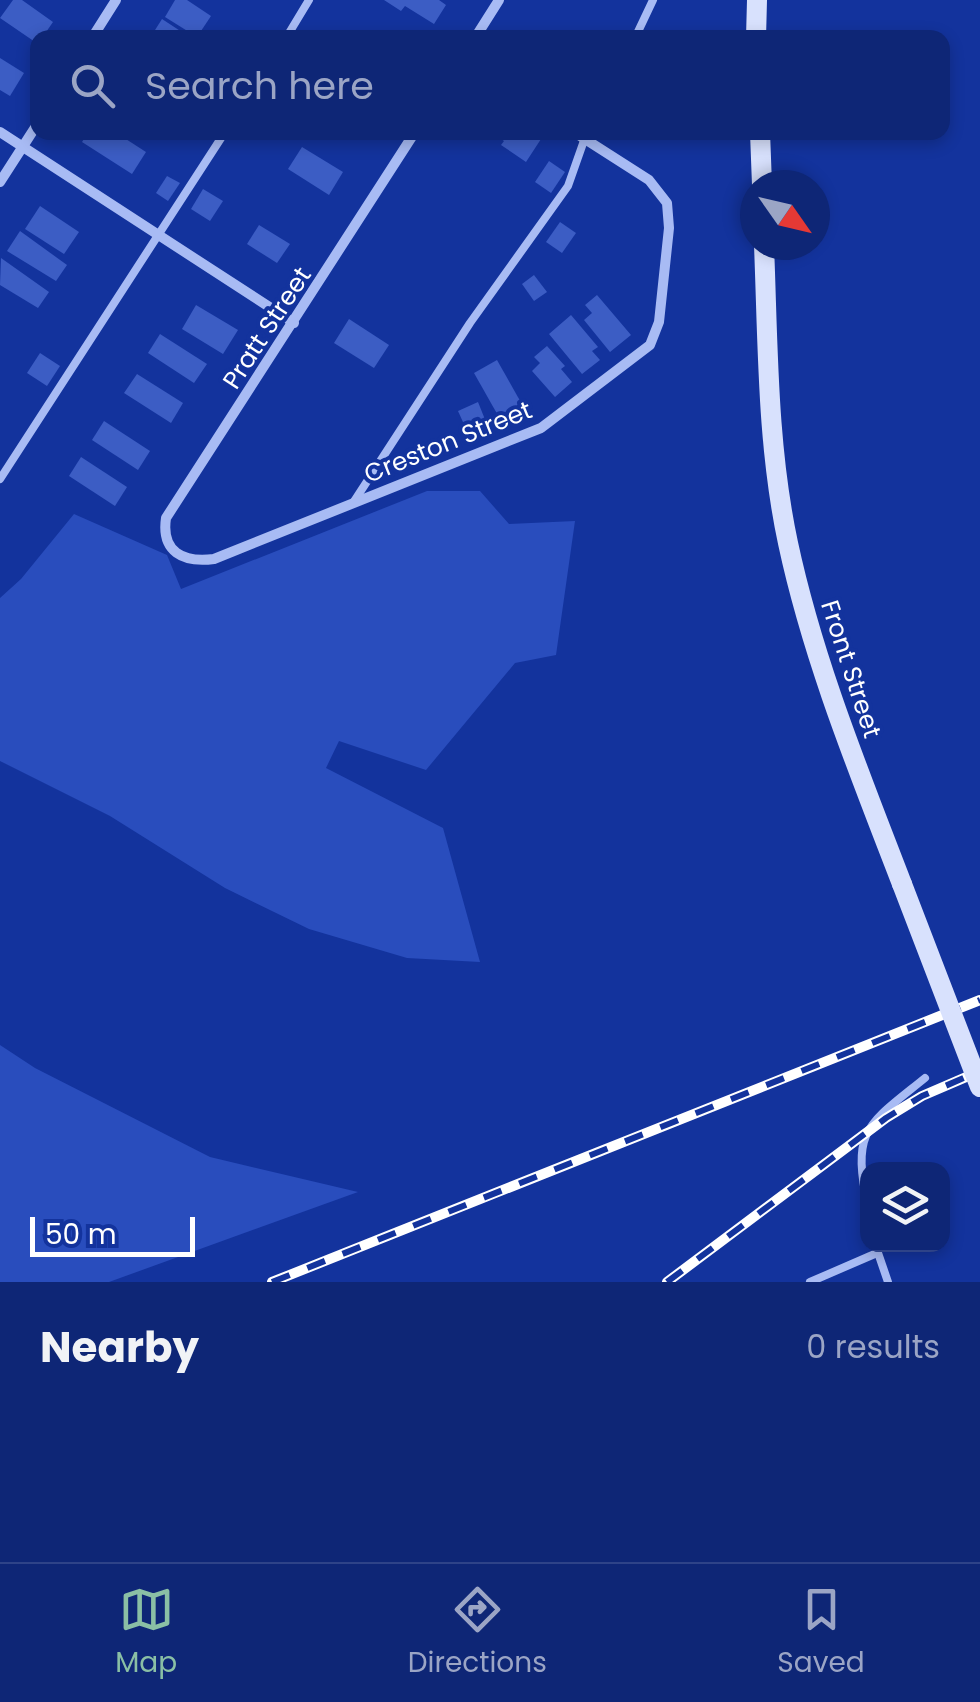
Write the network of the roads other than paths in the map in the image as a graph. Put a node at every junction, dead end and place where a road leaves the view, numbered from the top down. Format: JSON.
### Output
{"nodes":[{"id":1,"x":116,"y":0,"type":"edge"},
{"id":2,"x":309,"y":0,"type":"edge"},
{"id":3,"x":499,"y":0,"type":"edge"},
{"id":4,"x":653,"y":0,"type":"edge"},
{"id":5,"x":757,"y":0,"type":"edge"},
{"id":6,"x":97,"y":30,"type":"edge"},
{"id":7,"x":291,"y":30,"type":"edge"},
{"id":8,"x":480,"y":30,"type":"edge"},
{"id":9,"x":639,"y":30,"type":"edge"},
{"id":10,"x":756,"y":30,"type":"edge"},
{"id":11,"x":0,"y":132,"type":"edge"},
{"id":12,"x":30,"y":135,"type":"edge"},
{"id":13,"x":220,"y":140,"type":"edge"},
{"id":14,"x":409,"y":140,"type":"edge"},
{"id":15,"x":581,"y":140,"type":"edge"},
{"id":16,"x":589,"y":140,"type":"edge"},
{"id":17,"x":760,"y":140,"type":"edge"},
{"id":18,"x":22,"y":147,"type":"junction"},
{"id":19,"x":761,"y":170,"type":"edge"},
{"id":20,"x":0,"y":182,"type":"edge"},
{"id":21,"x":160,"y":236,"type":"junction"},
{"id":22,"x":765,"y":260,"type":"edge"},
{"id":23,"x":294,"y":323,"type":"junction"},
{"id":24,"x":0,"y":479,"type":"edge"},
{"id":25,"x":353,"y":503,"type":"junction"},
{"id":26,"x":168,"y":546,"type":"joint"},
{"id":27,"x":924,"y":1078,"type":"dead end"},
{"id":28,"x":980,"y":1087,"type":"edge"},
{"id":29,"x":860,"y":1162,"type":"edge"},
{"id":30,"x":870,"y":1252,"type":"edge"},
{"id":31,"x":877,"y":1252,"type":"edge"},
{"id":32,"x":810,"y":1282,"type":"edge"},
{"id":33,"x":888,"y":1282,"type":"edge"}],
"edges":[{"from":1,"to":6,"type":"street"},
{"from":2,"to":7,"type":"lane"},
{"from":3,"to":8,"type":"street"},
{"from":4,"to":9,"type":"lane"},
{"from":5,"to":10,"type":"street"},
{"from":11,"to":18,"type":"street"},
{"from":12,"to":18,"type":"street"},
{"from":13,"to":21,"type":"lane"},
{"from":14,"to":23,"type":"street","name":"Pratt Street"},
{"from":15,"to":25,"type":"lane"},
{"from":16,"to":25,"type":"street","name":"Creston Street"},
{"from":17,"to":19,"type":"street"},
{"from":18,"to":20,"type":"street"},
{"from":18,"to":21,"type":"street"},
{"from":21,"to":23,"type":"street"},
{"from":21,"to":24,"type":"lane"},
{"from":22,"to":28,"type":"street","name":"Front Street","bridge":true},
{"from":23,"to":26,"type":"street","name":"Pratt Street"},
{"from":25,"to":26,"type":"street","name":"Creston Street"},
{"from":27,"to":29,"type":"lane"},
{"from":30,"to":32,"type":"lane"},
{"from":31,"to":33,"type":"lane"}]}
